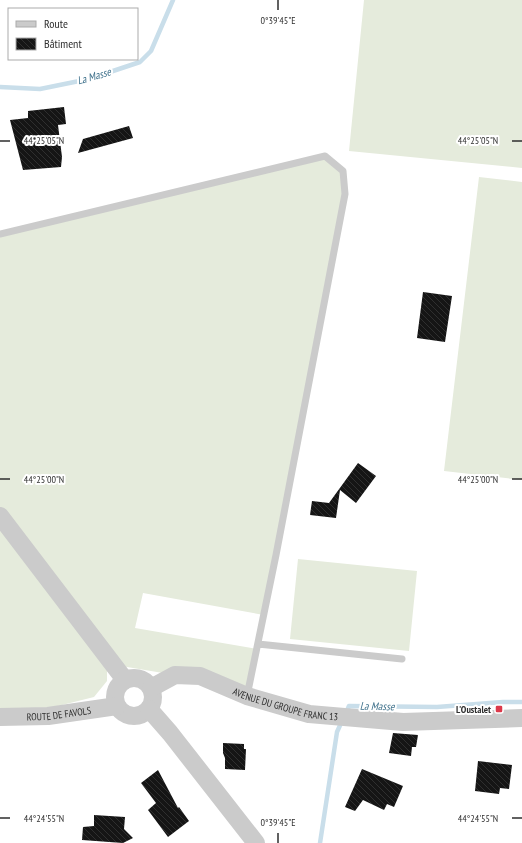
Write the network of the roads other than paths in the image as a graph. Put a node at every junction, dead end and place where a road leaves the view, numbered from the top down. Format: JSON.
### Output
{"nodes":[{"id":1,"x":0,"y":234,"type":"edge"},
{"id":2,"x":0,"y":516,"type":"edge"},
{"id":3,"x":258,"y":644,"type":"junction"},
{"id":4,"x":402,"y":659,"type":"dead end"},
{"id":5,"x":125,"y":680,"type":"junction"},
{"id":6,"x":151,"y":688,"type":"junction"},
{"id":7,"x":247,"y":696,"type":"junction"},
{"id":8,"x":117,"y":706,"type":"junction"},
{"id":9,"x":149,"y":709,"type":"junction"},
{"id":10,"x":0,"y":716,"type":"edge"},
{"id":11,"x":522,"y":718,"type":"edge"},
{"id":12,"x":256,"y":843,"type":"edge"}],
"edges":[{"from":1,"to":3,"type":"lane"},
{"from":2,"to":5,"type":"street"},
{"from":3,"to":4,"type":"lane"},
{"from":3,"to":7,"type":"lane"},
{"from":5,"to":6,"type":"street"},
{"from":5,"to":8,"type":"street"},
{"from":6,"to":7,"type":"street","name":"AVENUE DU GROUPE FRANC 13"},
{"from":6,"to":9,"type":"street"},
{"from":7,"to":11,"type":"street","name":"AVENUE DU GROUPE FRANC 13"},
{"from":8,"to":9,"type":"street"},
{"from":8,"to":10,"type":"street","name":"ROUTE DE FAVOLS"},
{"from":9,"to":12,"type":"street"}]}
